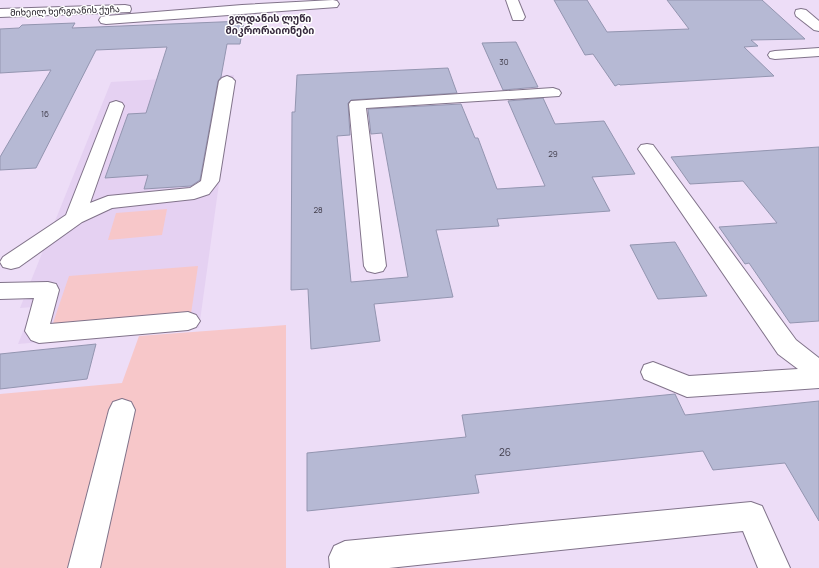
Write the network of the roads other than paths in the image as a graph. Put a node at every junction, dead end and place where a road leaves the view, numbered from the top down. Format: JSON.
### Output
{"nodes":[{"id":1,"x":201,"y":0,"type":"edge"},
{"id":2,"x":512,"y":0,"type":"edge"},
{"id":3,"x":244,"y":4,"type":"edge"},
{"id":4,"x":333,"y":4,"type":"dead end"},
{"id":5,"x":0,"y":13,"type":"edge"},
{"id":6,"x":801,"y":14,"type":"dead end"},
{"id":7,"x":518,"y":17,"type":"dead end"},
{"id":8,"x":106,"y":20,"type":"dead end"},
{"id":9,"x":819,"y":27,"type":"edge"},
{"id":10,"x":819,"y":52,"type":"edge"},
{"id":11,"x":775,"y":55,"type":"dead end"},
{"id":12,"x":227,"y":81,"type":"dead end"},
{"id":13,"x":553,"y":93,"type":"dead end"},
{"id":14,"x":116,"y":106,"type":"dead end"},
{"id":15,"x":647,"y":149,"type":"dead end"},
{"id":16,"x":75,"y":218,"type":"junction"},
{"id":17,"x":11,"y":262,"type":"dead end"},
{"id":18,"x":375,"y":266,"type":"dead end"},
{"id":19,"x":0,"y":291,"type":"edge"},
{"id":20,"x":188,"y":321,"type":"dead end"},
{"id":21,"x":653,"y":372,"type":"dead end"},
{"id":22,"x":819,"y":372,"type":"edge"},
{"id":23,"x":819,"y":378,"type":"edge"},
{"id":24,"x":122,"y":410,"type":"dead end"},
{"id":25,"x":84,"y":568,"type":"edge"},
{"id":26,"x":346,"y":568,"type":"edge"},
{"id":27,"x":774,"y":568,"type":"edge"}],
"edges":[{"from":1,"to":5,"type":"street","name":"მიხეილ ხერგიანის ქუჩა"},
{"from":2,"to":7,"type":"street"},
{"from":3,"to":4,"type":"street"},
{"from":3,"to":8,"type":"street"},
{"from":6,"to":9,"type":"street"},
{"from":10,"to":11,"type":"street"},
{"from":12,"to":16,"type":"street"},
{"from":13,"to":18,"type":"street"},
{"from":14,"to":16,"type":"street"},
{"from":15,"to":22,"type":"street"},
{"from":16,"to":17,"type":"street"},
{"from":19,"to":20,"type":"street"},
{"from":21,"to":23,"type":"street"},
{"from":24,"to":25,"type":"street"},
{"from":26,"to":27,"type":"street"}]}
